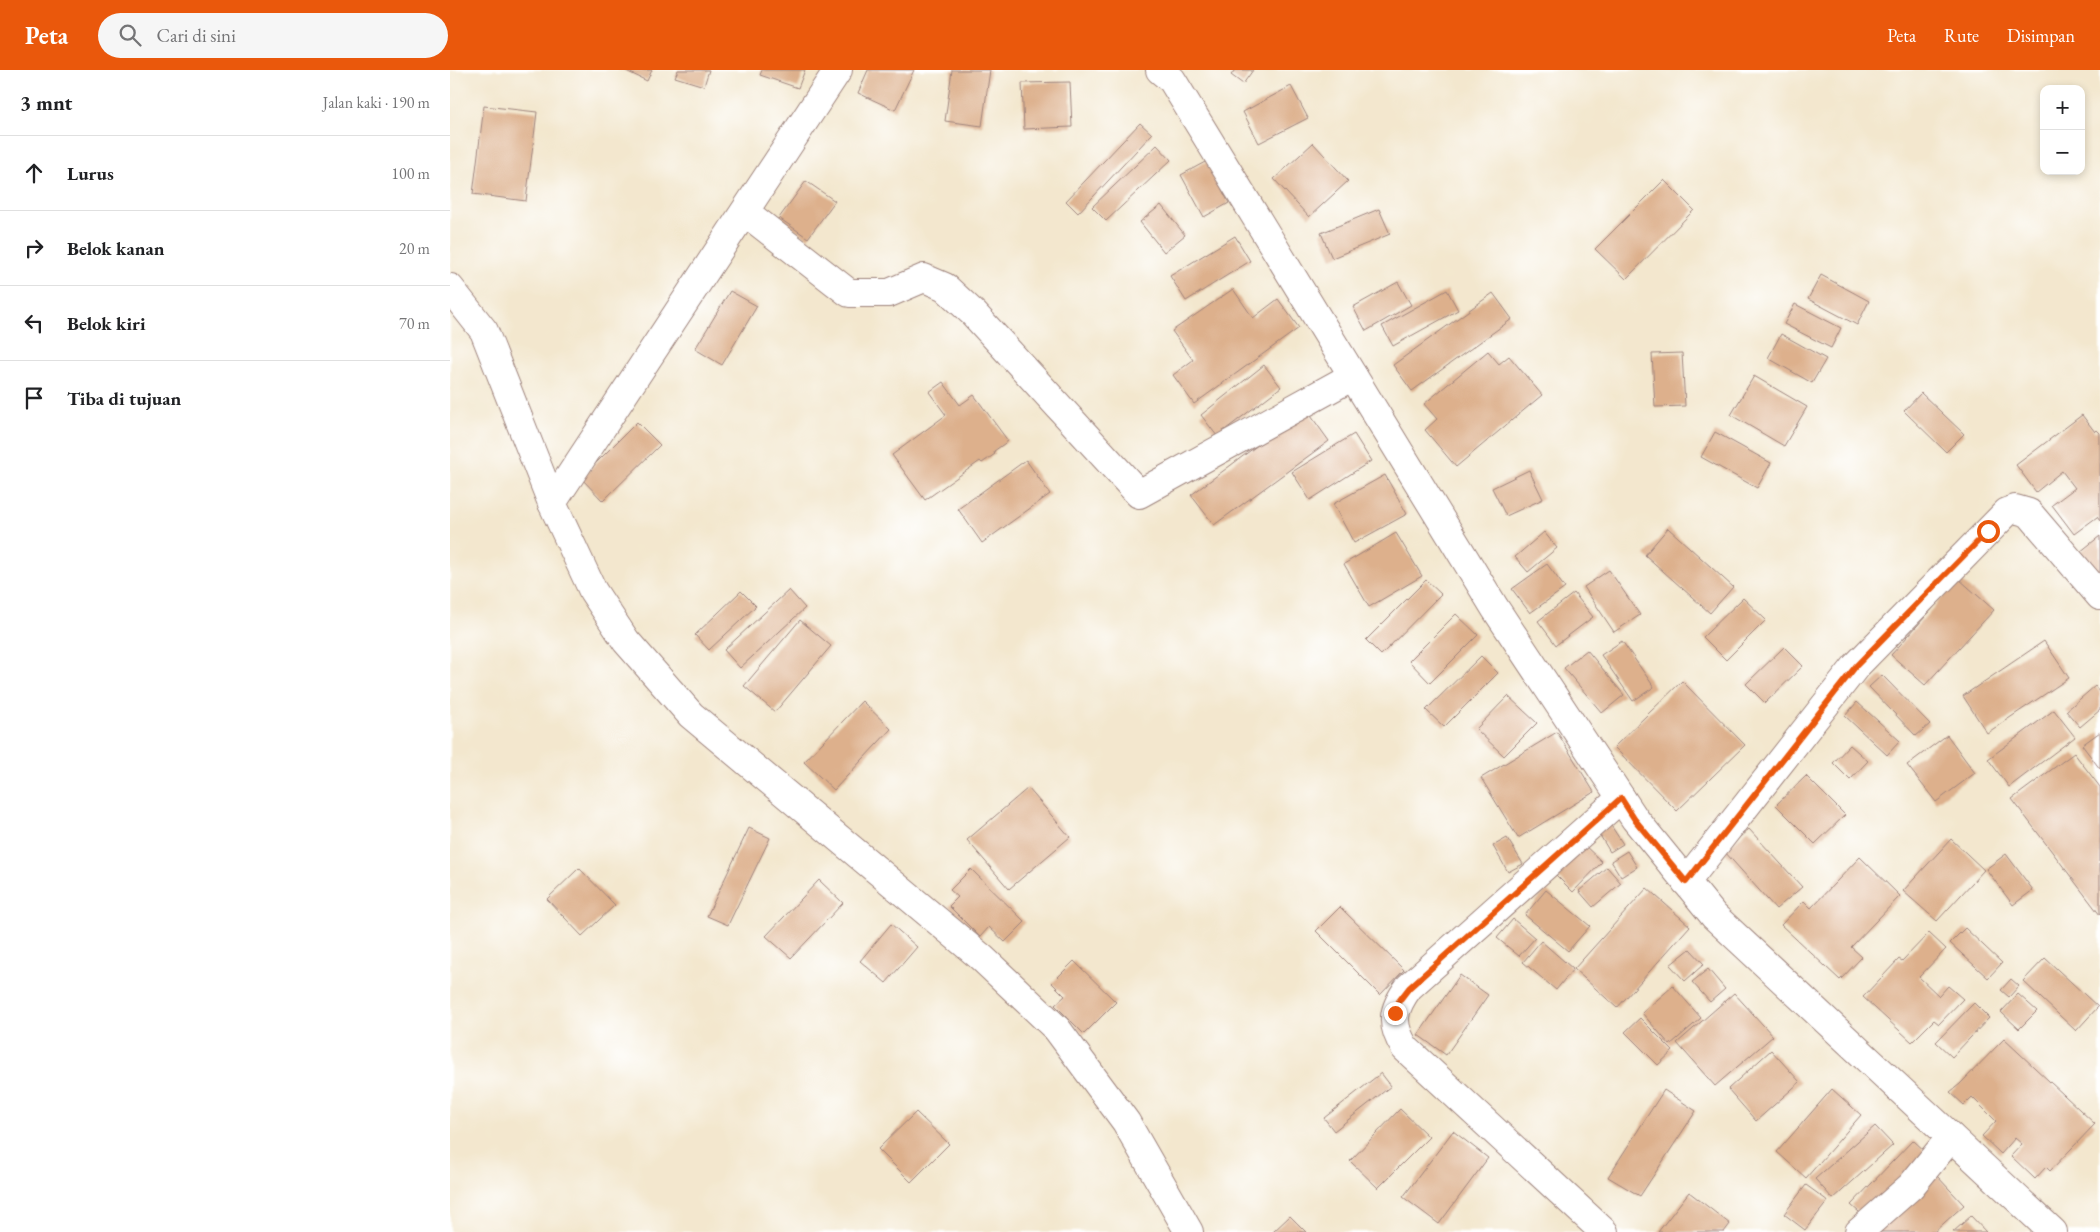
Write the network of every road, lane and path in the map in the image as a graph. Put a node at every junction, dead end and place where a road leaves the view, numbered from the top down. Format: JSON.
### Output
{"nodes":[{"id":1,"x":838,"y":70,"type":"edge"},
{"id":2,"x":1160,"y":70,"type":"edge"},
{"id":3,"x":746,"y":212,"type":"junction"},
{"id":4,"x":450,"y":288,"type":"edge"},
{"id":5,"x":1353,"y":376,"type":"junction"},
{"id":6,"x":552,"y":503,"type":"junction"},
{"id":7,"x":2100,"y":596,"type":"edge"},
{"id":8,"x":1621,"y":798,"type":"junction"},
{"id":9,"x":1686,"y":882,"type":"junction"},
{"id":10,"x":1951,"y":1137,"type":"junction"},
{"id":11,"x":1189,"y":1232,"type":"edge"},
{"id":12,"x":1604,"y":1232,"type":"edge"},
{"id":13,"x":1859,"y":1232,"type":"edge"},
{"id":14,"x":2053,"y":1232,"type":"edge"}],
"edges":[{"from":1,"to":3,"type":"street"},
{"from":2,"to":5,"type":"street"},
{"from":3,"to":5,"type":"street"},
{"from":3,"to":6,"type":"street"},
{"from":4,"to":6,"type":"street"},
{"from":5,"to":8,"type":"street"},
{"from":6,"to":11,"type":"street"},
{"from":7,"to":9,"type":"street"},
{"from":8,"to":9,"type":"street"},
{"from":8,"to":12,"type":"street"},
{"from":9,"to":10,"type":"street"},
{"from":10,"to":13,"type":"street"},
{"from":10,"to":14,"type":"street"}]}
